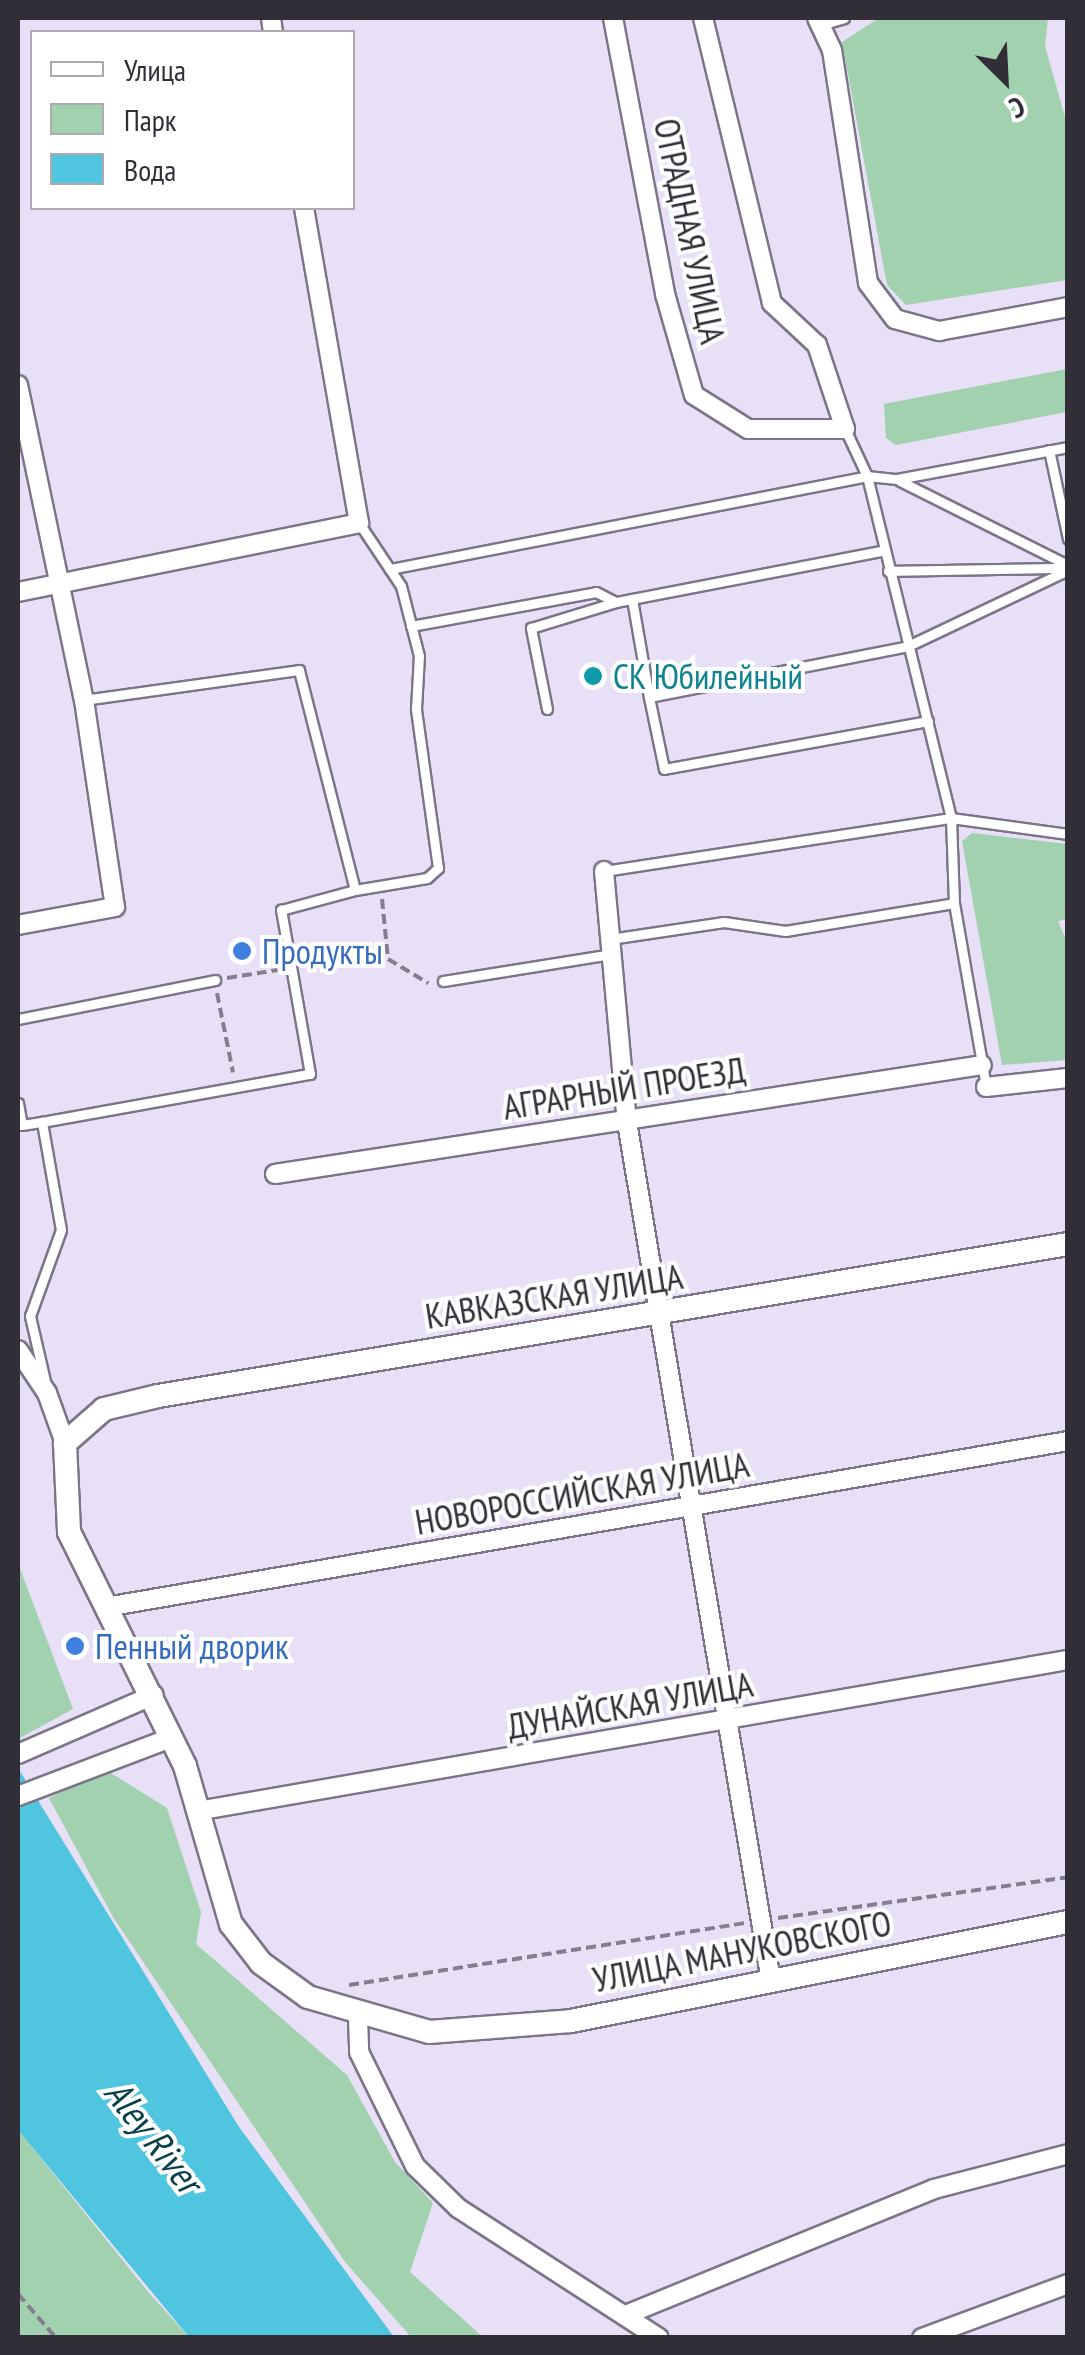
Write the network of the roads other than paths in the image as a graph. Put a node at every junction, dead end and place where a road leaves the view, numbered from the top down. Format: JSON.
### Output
{"nodes":[{"id":1,"x":613,"y":18,"type":"edge"},
{"id":2,"x":703,"y":18,"type":"edge"},
{"id":3,"x":844,"y":18,"type":"edge"},
{"id":4,"x":819,"y":21,"type":"edge"},
{"id":5,"x":304,"y":210,"type":"edge"},
{"id":6,"x":1068,"y":307,"type":"edge"},
{"id":7,"x":18,"y":385,"type":"edge"},
{"id":8,"x":845,"y":429,"type":"junction"},
{"id":9,"x":1068,"y":447,"type":"edge"},
{"id":10,"x":1049,"y":450,"type":"junction"},
{"id":11,"x":867,"y":476,"type":"junction"},
{"id":12,"x":897,"y":479,"type":"junction"},
{"id":13,"x":359,"y":524,"type":"junction"},
{"id":14,"x":1068,"y":540,"type":"edge"},
{"id":15,"x":880,"y":551,"type":"junction"},
{"id":16,"x":1068,"y":568,"type":"edge"},
{"id":17,"x":390,"y":570,"type":"junction"},
{"id":18,"x":888,"y":571,"type":"junction"},
{"id":19,"x":58,"y":589,"type":"junction"},
{"id":20,"x":18,"y":592,"type":"edge"},
{"id":21,"x":632,"y":599,"type":"junction"},
{"id":22,"x":616,"y":602,"type":"junction"},
{"id":23,"x":411,"y":626,"type":"junction"},
{"id":24,"x":908,"y":646,"type":"junction"},
{"id":25,"x":649,"y":698,"type":"junction"},
{"id":26,"x":84,"y":700,"type":"junction"},
{"id":27,"x":546,"y":709,"type":"dead end"},
{"id":28,"x":928,"y":720,"type":"junction"},
{"id":29,"x":951,"y":818,"type":"junction"},
{"id":30,"x":1068,"y":834,"type":"edge"},
{"id":31,"x":604,"y":871,"type":"joint"},
{"id":32,"x":356,"y":890,"type":"junction"},
{"id":33,"x":954,"y":904,"type":"junction"},
{"id":34,"x":18,"y":926,"type":"edge"},
{"id":35,"x":610,"y":947,"type":"junction"},
{"id":36,"x":215,"y":980,"type":"road end"},
{"id":37,"x":443,"y":982,"type":"road end"},
{"id":38,"x":18,"y":1019,"type":"edge"},
{"id":39,"x":982,"y":1065,"type":"junction"},
{"id":40,"x":1068,"y":1078,"type":"edge"},
{"id":41,"x":986,"y":1088,"type":"joint"},
{"id":42,"x":18,"y":1103,"type":"edge"},
{"id":43,"x":42,"y":1122,"type":"junction"},
{"id":44,"x":626,"y":1122,"type":"junction"},
{"id":45,"x":275,"y":1174,"type":"dead end"},
{"id":46,"x":1068,"y":1244,"type":"edge"},
{"id":47,"x":660,"y":1315,"type":"junction"},
{"id":48,"x":18,"y":1350,"type":"edge"},
{"id":49,"x":48,"y":1393,"type":"junction"},
{"id":50,"x":1068,"y":1441,"type":"edge"},
{"id":51,"x":64,"y":1444,"type":"junction"},
{"id":52,"x":695,"y":1508,"type":"junction"},
{"id":53,"x":106,"y":1607,"type":"junction"},
{"id":54,"x":1068,"y":1660,"type":"edge"},
{"id":55,"x":154,"y":1695,"type":"junction"},
{"id":56,"x":727,"y":1722,"type":"junction"},
{"id":57,"x":172,"y":1738,"type":"junction"},
{"id":58,"x":18,"y":1754,"type":"edge"},
{"id":59,"x":18,"y":1796,"type":"edge"},
{"id":60,"x":203,"y":1810,"type":"junction"},
{"id":61,"x":1068,"y":1922,"type":"edge"},
{"id":62,"x":771,"y":1980,"type":"junction"},
{"id":63,"x":358,"y":2018,"type":"junction"},
{"id":64,"x":1068,"y":2154,"type":"edge"},
{"id":65,"x":1068,"y":2284,"type":"edge"},
{"id":66,"x":628,"y":2314,"type":"junction"},
{"id":67,"x":659,"y":2338,"type":"edge"},
{"id":68,"x":922,"y":2338,"type":"edge"}],
"edges":[{"from":1,"to":8,"type":"street","name":"ОТРАДНАЯ УЛИЦА"},
{"from":2,"to":8,"type":"street"},
{"from":3,"to":4,"type":"lane"},
{"from":4,"to":6,"type":"street"},
{"from":5,"to":13,"type":"street"},
{"from":7,"to":19,"type":"street"},
{"from":8,"to":11,"type":"lane"},
{"from":9,"to":10,"type":"lane"},
{"from":10,"to":12,"type":"lane"},
{"from":10,"to":14,"type":"lane"},
{"from":11,"to":12,"type":"lane"},
{"from":11,"to":15,"type":"lane"},
{"from":11,"to":17,"type":"lane"},
{"from":12,"to":16,"type":"lane"},
{"from":13,"to":17,"type":"lane"},
{"from":13,"to":19,"type":"street"},
{"from":15,"to":18,"type":"lane"},
{"from":15,"to":21,"type":"lane"},
{"from":16,"to":18,"type":"lane"},
{"from":16,"to":24,"type":"lane"},
{"from":17,"to":23,"type":"lane"},
{"from":18,"to":24,"type":"lane"},
{"from":19,"to":20,"type":"street"},
{"from":19,"to":26,"type":"street"},
{"from":21,"to":22,"type":"lane"},
{"from":21,"to":25,"type":"lane"},
{"from":22,"to":23,"type":"lane"},
{"from":22,"to":27,"type":"lane"},
{"from":23,"to":32,"type":"lane"},
{"from":24,"to":25,"type":"lane"},
{"from":24,"to":28,"type":"lane"},
{"from":25,"to":28,"type":"lane"},
{"from":26,"to":32,"type":"lane"},
{"from":26,"to":34,"type":"street"},
{"from":28,"to":29,"type":"lane"},
{"from":29,"to":30,"type":"lane"},
{"from":29,"to":31,"type":"lane"},
{"from":29,"to":33,"type":"lane"},
{"from":31,"to":35,"type":"street"},
{"from":32,"to":43,"type":"lane"},
{"from":33,"to":35,"type":"lane"},
{"from":33,"to":39,"type":"lane"},
{"from":35,"to":37,"type":"lane"},
{"from":35,"to":44,"type":"street"},
{"from":36,"to":38,"type":"lane"},
{"from":39,"to":41,"type":"lane"},
{"from":39,"to":44,"type":"street","name":"АГРАРНЫЙ ПРОЕЗД"},
{"from":40,"to":41,"type":"street"},
{"from":42,"to":43,"type":"lane"},
{"from":43,"to":49,"type":"lane"},
{"from":44,"to":45,"type":"street","name":"АГРАРНЫЙ ПРОЕЗД"},
{"from":44,"to":47,"type":"street"},
{"from":46,"to":47,"type":"street","name":"КАВКАЗСКАЯ УЛИЦА"},
{"from":47,"to":51,"type":"street","name":"КАВКАЗСКАЯ УЛИЦА"},
{"from":47,"to":52,"type":"street"},
{"from":48,"to":49,"type":"street"},
{"from":49,"to":51,"type":"street"},
{"from":50,"to":52,"type":"street","name":"НОВОРОССИЙСКАЯ УЛИЦА"},
{"from":51,"to":53,"type":"street","name":"УЛИЦА МАНУКОВСКОГО"},
{"from":52,"to":53,"type":"street","name":"НОВОРОССИЙСКАЯ УЛИЦА"},
{"from":52,"to":56,"type":"street"},
{"from":53,"to":55,"type":"street","name":"УЛИЦА МАНУКОВСКОГО"},
{"from":54,"to":56,"type":"street","name":"ДУНАЙСКАЯ УЛИЦА"},
{"from":55,"to":57,"type":"street","name":"УЛИЦА МАНУКОВСКОГО"},
{"from":55,"to":58,"type":"street"},
{"from":56,"to":60,"type":"street","name":"ДУНАЙСКАЯ УЛИЦА"},
{"from":56,"to":62,"type":"street"},
{"from":57,"to":59,"type":"street"},
{"from":57,"to":60,"type":"street","name":"УЛИЦА МАНУКОВСКОГО"},
{"from":60,"to":63,"type":"street","name":"УЛИЦА МАНУКОВСКОГО"},
{"from":61,"to":62,"type":"street","name":"УЛИЦА МАНУКОВСКОГО"},
{"from":62,"to":63,"type":"street","name":"УЛИЦА МАНУКОВСКОГО"},
{"from":63,"to":66,"type":"street"},
{"from":64,"to":66,"type":"street"},
{"from":65,"to":68,"type":"street"},
{"from":66,"to":67,"type":"street"}]}
